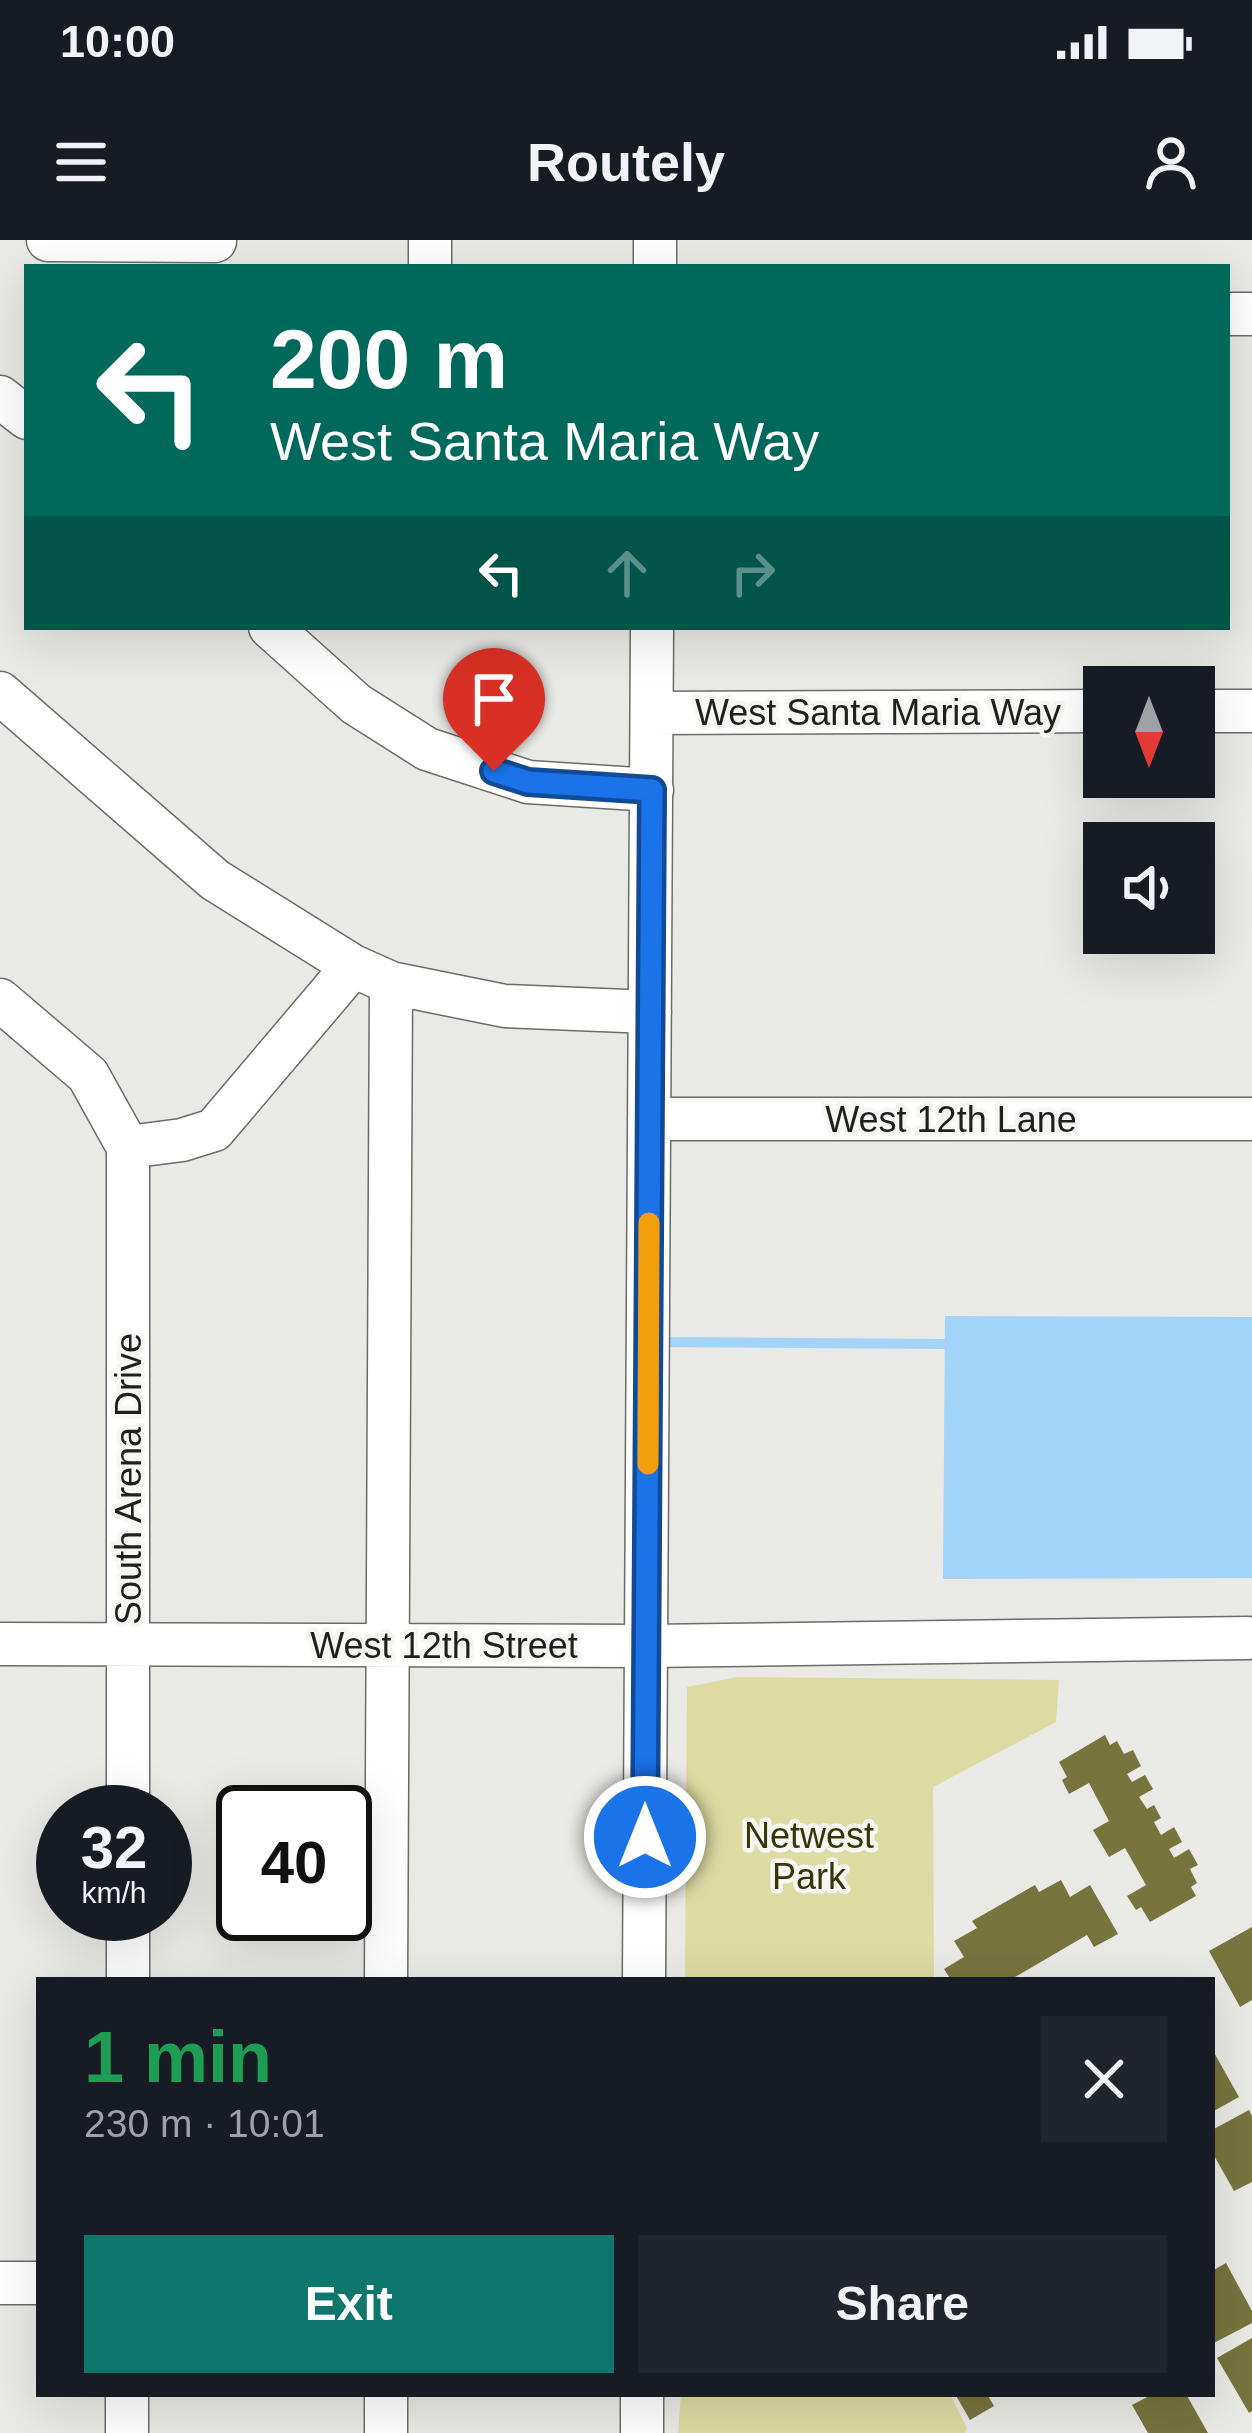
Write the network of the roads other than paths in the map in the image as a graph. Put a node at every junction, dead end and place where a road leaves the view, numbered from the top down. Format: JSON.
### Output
{"nodes":[{"id":1,"x":47,"y":240,"type":"edge"},
{"id":2,"x":214,"y":241,"type":"edge"},
{"id":3,"x":0,"y":397,"type":"edge"},
{"id":4,"x":24,"y":416,"type":"edge"},
{"id":5,"x":273,"y":630,"type":"edge"},
{"id":6,"x":652,"y":630,"type":"edge"},
{"id":7,"x":0,"y":693,"type":"edge"},
{"id":8,"x":1252,"y":710,"type":"edge"},
{"id":9,"x":1083,"y":711,"type":"edge"},
{"id":10,"x":1215,"y":711,"type":"edge"},
{"id":11,"x":652,"y":713,"type":"junction"},
{"id":12,"x":652,"y":790,"type":"junction"},
{"id":13,"x":372,"y":974,"type":"junction"},
{"id":14,"x":0,"y":1000,"type":"edge"},
{"id":15,"x":650,"y":1012,"type":"junction"},
{"id":16,"x":650,"y":1119,"type":"junction"},
{"id":17,"x":1252,"y":1119,"type":"edge"},
{"id":18,"x":128,"y":1147,"type":"junction"},
{"id":19,"x":1248,"y":1638,"type":"dead end"},
{"id":20,"x":0,"y":1645,"type":"edge"},
{"id":21,"x":129,"y":1645,"type":"junction"},
{"id":22,"x":386,"y":1645,"type":"junction"},
{"id":23,"x":646,"y":1646,"type":"junction"},
{"id":24,"x":128,"y":1785,"type":"edge"},
{"id":25,"x":128,"y":1941,"type":"edge"},
{"id":26,"x":128,"y":1977,"type":"edge"},
{"id":27,"x":386,"y":1977,"type":"edge"},
{"id":28,"x":644,"y":1977,"type":"edge"},
{"id":29,"x":0,"y":2284,"type":"edge"},
{"id":30,"x":36,"y":2284,"type":"edge"},
{"id":31,"x":127,"y":2397,"type":"edge"},
{"id":32,"x":386,"y":2397,"type":"edge"},
{"id":33,"x":642,"y":2397,"type":"edge"},
{"id":34,"x":127,"y":2433,"type":"edge"},
{"id":35,"x":386,"y":2433,"type":"edge"},
{"id":36,"x":641,"y":2433,"type":"edge"}],
"edges":[{"from":1,"to":2,"type":"street"},
{"from":3,"to":4,"type":"street"},
{"from":5,"to":12,"type":"street"},
{"from":6,"to":11,"type":"street"},
{"from":7,"to":13,"type":"street"},
{"from":8,"to":10,"type":"street"},
{"from":9,"to":11,"type":"street","name":"West Santa Maria Way"},
{"from":11,"to":12,"type":"street"},
{"from":12,"to":15,"type":"street"},
{"from":13,"to":15,"type":"street"},
{"from":13,"to":18,"type":"street"},
{"from":13,"to":22,"type":"street"},
{"from":14,"to":18,"type":"street"},
{"from":15,"to":16,"type":"street"},
{"from":16,"to":17,"type":"street","name":"West 12th Lane"},
{"from":16,"to":23,"type":"street"},
{"from":18,"to":21,"type":"street","name":"South Arena Drive"},
{"from":19,"to":23,"type":"street","name":"West 12th Street"},
{"from":20,"to":21,"type":"street","name":"West 12th Street"},
{"from":21,"to":22,"type":"street","name":"West 12th Street"},
{"from":21,"to":24,"type":"street","name":"South Arena Drive"},
{"from":22,"to":23,"type":"street","name":"West 12th Street"},
{"from":22,"to":27,"type":"street"},
{"from":23,"to":28,"type":"street"},
{"from":25,"to":26,"type":"street"},
{"from":29,"to":30,"type":"street"},
{"from":31,"to":34,"type":"street"},
{"from":32,"to":35,"type":"street"},
{"from":33,"to":36,"type":"street"}]}
